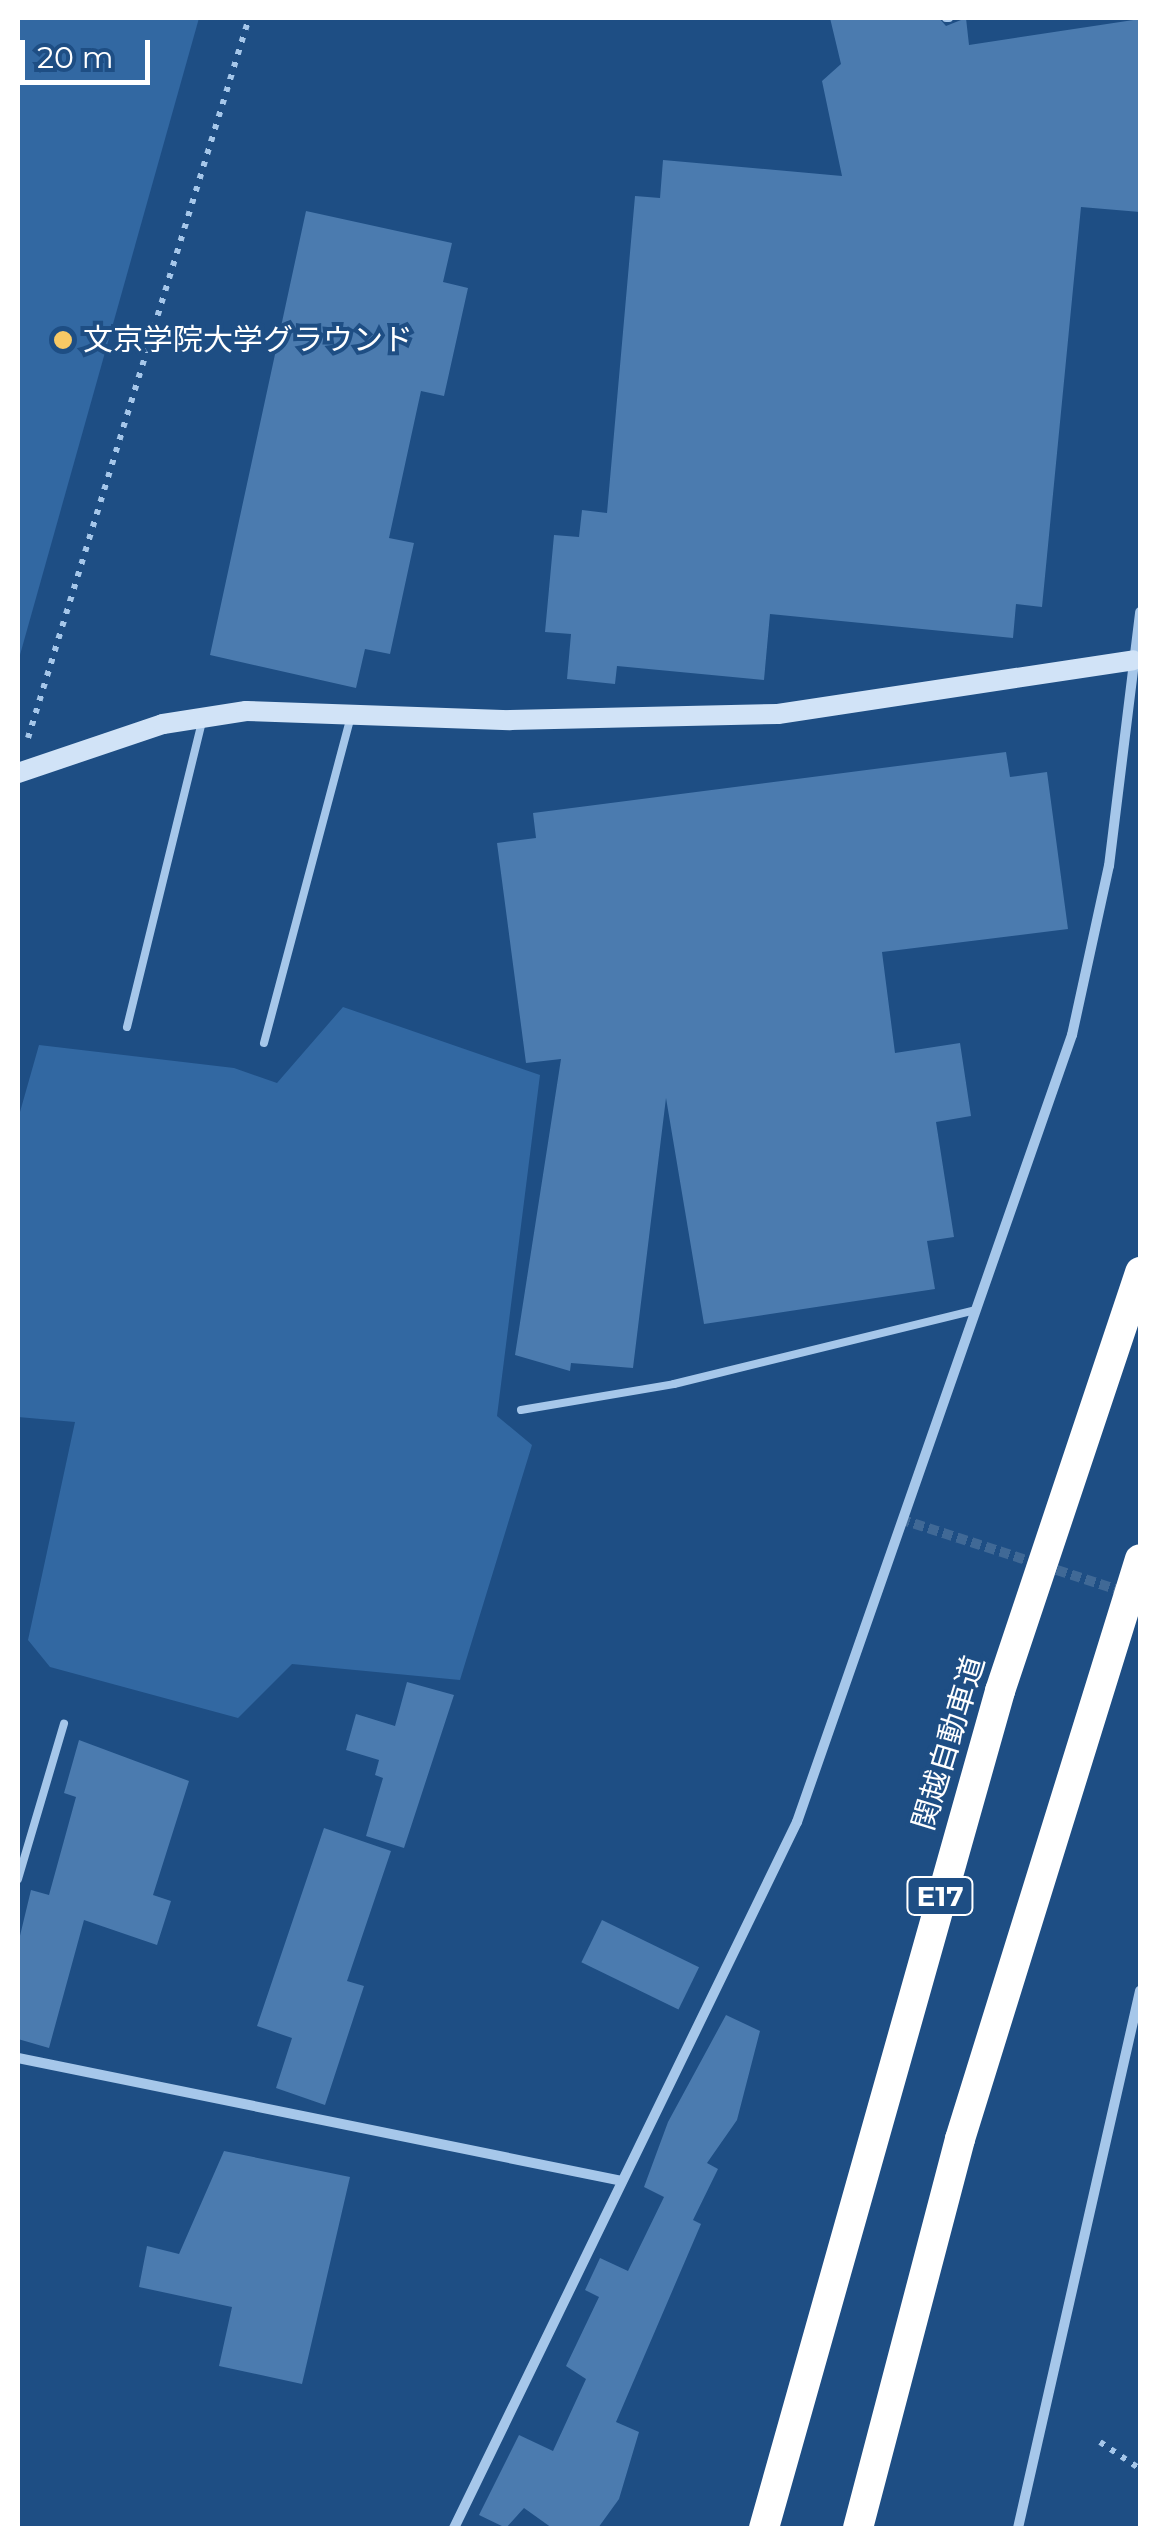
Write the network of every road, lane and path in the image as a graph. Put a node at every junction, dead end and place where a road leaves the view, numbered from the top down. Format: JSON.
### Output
{"nodes":[{"id":1,"x":249,"y":18,"type":"edge"},
{"id":2,"x":1140,"y":612,"type":"edge"},
{"id":3,"x":1133,"y":660,"type":"junction"},
{"id":4,"x":352,"y":709,"type":"junction"},
{"id":5,"x":203,"y":717,"type":"junction"},
{"id":6,"x":20,"y":763,"type":"edge"},
{"id":7,"x":127,"y":1027,"type":"dead end"},
{"id":8,"x":264,"y":1043,"type":"dead end"},
{"id":9,"x":1140,"y":1272,"type":"edge"},
{"id":10,"x":972,"y":1311,"type":"junction"},
{"id":11,"x":521,"y":1410,"type":"dead end"},
{"id":12,"x":1140,"y":1559,"type":"edge"},
{"id":13,"x":64,"y":1724,"type":"dead end"},
{"id":14,"x":18,"y":1879,"type":"edge"},
{"id":15,"x":1140,"y":1991,"type":"edge"},
{"id":16,"x":18,"y":2058,"type":"edge"},
{"id":17,"x":622,"y":2180,"type":"junction"},
{"id":18,"x":1100,"y":2442,"type":"dead end"},
{"id":19,"x":1140,"y":2469,"type":"edge"},
{"id":20,"x":454,"y":2528,"type":"edge"},
{"id":21,"x":764,"y":2528,"type":"edge"},
{"id":22,"x":858,"y":2528,"type":"edge"},
{"id":23,"x":1018,"y":2528,"type":"edge"}],
"edges":[{"from":1,"to":6,"type":"path"},
{"from":2,"to":3,"type":"street"},
{"from":3,"to":4,"type":"street"},
{"from":3,"to":10,"type":"street"},
{"from":4,"to":5,"type":"street"},
{"from":4,"to":8,"type":"lane"},
{"from":5,"to":6,"type":"street"},
{"from":5,"to":7,"type":"lane"},
{"from":9,"to":21,"type":"highway","name":"関越自動車道","number":"E17"},
{"from":10,"to":11,"type":"lane"},
{"from":10,"to":17,"type":"street"},
{"from":12,"to":22,"type":"highway"},
{"from":13,"to":14,"type":"lane"},
{"from":15,"to":23,"type":"street"},
{"from":16,"to":17,"type":"street"},
{"from":17,"to":20,"type":"street"},
{"from":18,"to":19,"type":"path"}]}
